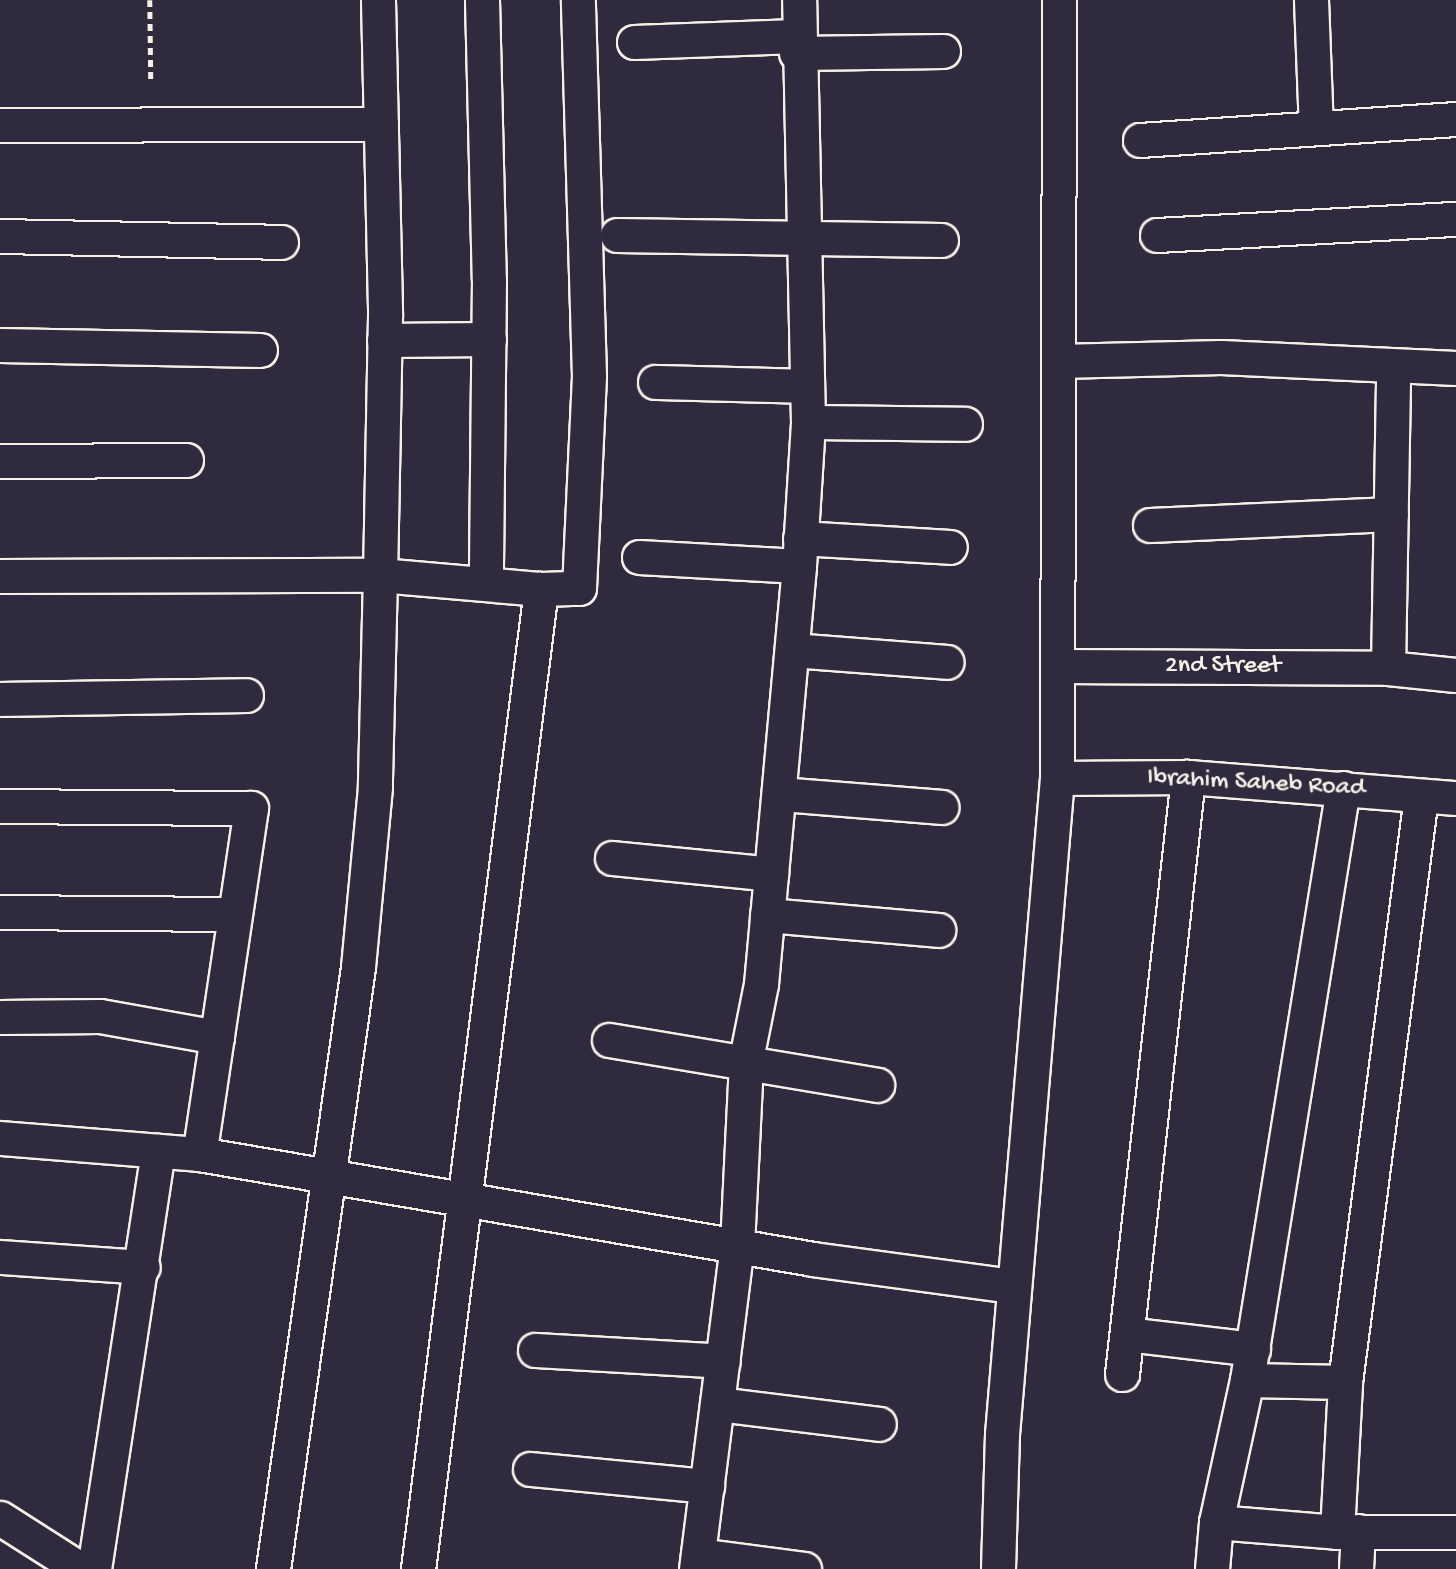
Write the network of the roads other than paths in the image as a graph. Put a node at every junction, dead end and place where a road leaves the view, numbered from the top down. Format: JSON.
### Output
{"nodes":[{"id":1,"x":378,"y":0,"type":"edge"},
{"id":2,"x":482,"y":0,"type":"edge"},
{"id":3,"x":578,"y":0,"type":"edge"},
{"id":4,"x":799,"y":0,"type":"edge"},
{"id":5,"x":1059,"y":0,"type":"edge"},
{"id":6,"x":1311,"y":0,"type":"edge"},
{"id":7,"x":634,"y":42,"type":"dead end"},
{"id":8,"x":796,"y":45,"type":"junction"},
{"id":9,"x":943,"y":51,"type":"dead end"},
{"id":10,"x":1456,"y":118,"type":"edge"},
{"id":11,"x":381,"y":124,"type":"junction"},
{"id":12,"x":0,"y":125,"type":"edge"},
{"id":13,"x":1316,"y":128,"type":"junction"},
{"id":14,"x":1140,"y":140,"type":"dead end"},
{"id":15,"x":1456,"y":219,"type":"edge"},
{"id":16,"x":617,"y":234,"type":"dead end"},
{"id":17,"x":1157,"y":235,"type":"dead end"},
{"id":18,"x":0,"y":236,"type":"edge"},
{"id":19,"x":800,"y":239,"type":"junction"},
{"id":20,"x":941,"y":240,"type":"dead end"},
{"id":21,"x":281,"y":242,"type":"dead end"},
{"id":22,"x":489,"y":339,"type":"junction"},
{"id":23,"x":384,"y":340,"type":"junction"},
{"id":24,"x":0,"y":345,"type":"edge"},
{"id":25,"x":260,"y":350,"type":"dead end"},
{"id":26,"x":1058,"y":362,"type":"junction"},
{"id":27,"x":1393,"y":368,"type":"junction"},
{"id":28,"x":1456,"y":368,"type":"edge"},
{"id":29,"x":655,"y":382,"type":"dead end"},
{"id":30,"x":804,"y":386,"type":"junction"},
{"id":31,"x":808,"y":422,"type":"junction"},
{"id":32,"x":965,"y":424,"type":"dead end"},
{"id":33,"x":186,"y":460,"type":"dead end"},
{"id":34,"x":0,"y":461,"type":"edge"},
{"id":35,"x":1391,"y":514,"type":"junction"},
{"id":36,"x":1150,"y":525,"type":"dead end"},
{"id":37,"x":950,"y":547,"type":"dead end"},
{"id":38,"x":799,"y":552,"type":"junction"},
{"id":39,"x":639,"y":557,"type":"dead end"},
{"id":40,"x":380,"y":575,"type":"junction"},
{"id":41,"x":0,"y":576,"type":"edge"},
{"id":42,"x":486,"y":583,"type":"junction"},
{"id":43,"x":541,"y":589,"type":"junction"},
{"id":44,"x":792,"y":650,"type":"junction"},
{"id":45,"x":947,"y":662,"type":"dead end"},
{"id":46,"x":1058,"y":666,"type":"junction"},
{"id":47,"x":1388,"y":668,"type":"junction"},
{"id":48,"x":1456,"y":676,"type":"edge"},
{"id":49,"x":246,"y":695,"type":"dead end"},
{"id":50,"x":0,"y":699,"type":"edge"},
{"id":51,"x":1188,"y":776,"type":"junction"},
{"id":52,"x":1057,"y":778,"type":"junction"},
{"id":53,"x":1343,"y":788,"type":"junction"},
{"id":54,"x":780,"y":794,"type":"junction"},
{"id":55,"x":1421,"y":796,"type":"junction"},
{"id":56,"x":1456,"y":798,"type":"edge"},
{"id":57,"x":0,"y":806,"type":"edge"},
{"id":58,"x":941,"y":807,"type":"dead end"},
{"id":59,"x":612,"y":859,"type":"dead end"},
{"id":60,"x":771,"y":874,"type":"junction"},
{"id":61,"x":0,"y":912,"type":"edge"},
{"id":62,"x":233,"y":914,"type":"junction"},
{"id":63,"x":767,"y":915,"type":"junction"},
{"id":64,"x":937,"y":930,"type":"dead end"},
{"id":65,"x":0,"y":1017,"type":"edge"},
{"id":66,"x":217,"y":1037,"type":"junction"},
{"id":67,"x":609,"y":1040,"type":"dead end"},
{"id":68,"x":746,"y":1059,"type":"junction"},
{"id":69,"x":877,"y":1085,"type":"dead end"},
{"id":70,"x":0,"y":1138,"type":"edge"},
{"id":71,"x":158,"y":1151,"type":"junction"},
{"id":72,"x":200,"y":1154,"type":"junction"},
{"id":73,"x":324,"y":1172,"type":"junction"},
{"id":74,"x":464,"y":1197,"type":"junction"},
{"id":75,"x":737,"y":1245,"type":"junction"},
{"id":76,"x":0,"y":1257,"type":"edge"},
{"id":77,"x":143,"y":1267,"type":"junction"},
{"id":78,"x":1013,"y":1286,"type":"junction"},
{"id":79,"x":1127,"y":1334,"type":"junction"},
{"id":80,"x":535,"y":1350,"type":"dead end"},
{"id":81,"x":723,"y":1361,"type":"junction"},
{"id":82,"x":1250,"y":1365,"type":"junction"},
{"id":83,"x":1122,"y":1374,"type":"dead end"},
{"id":84,"x":1345,"y":1382,"type":"junction"},
{"id":85,"x":717,"y":1404,"type":"junction"},
{"id":86,"x":879,"y":1424,"type":"dead end"},
{"id":87,"x":530,"y":1469,"type":"dead end"},
{"id":88,"x":707,"y":1486,"type":"junction"},
{"id":89,"x":0,"y":1518,"type":"edge"},
{"id":90,"x":1216,"y":1522,"type":"junction"},
{"id":91,"x":1348,"y":1532,"type":"junction"},
{"id":92,"x":1456,"y":1532,"type":"edge"},
{"id":93,"x":697,"y":1562,"type":"edge"},
{"id":94,"x":80,"y":1569,"type":"edge"},
{"id":95,"x":94,"y":1569,"type":"edge"},
{"id":96,"x":274,"y":1569,"type":"edge"},
{"id":97,"x":418,"y":1569,"type":"edge"},
{"id":98,"x":803,"y":1569,"type":"edge"},
{"id":99,"x":998,"y":1569,"type":"edge"},
{"id":100,"x":1212,"y":1569,"type":"edge"},
{"id":101,"x":1356,"y":1569,"type":"edge"}],
"edges":[{"from":1,"to":11,"type":"street"},
{"from":2,"to":22,"type":"street"},
{"from":3,"to":43,"type":"street"},
{"from":4,"to":8,"type":"street"},
{"from":5,"to":26,"type":"street"},
{"from":6,"to":13,"type":"street"},
{"from":7,"to":8,"type":"street"},
{"from":8,"to":9,"type":"street"},
{"from":8,"to":19,"type":"street"},
{"from":10,"to":13,"type":"street"},
{"from":11,"to":12,"type":"street"},
{"from":11,"to":23,"type":"street"},
{"from":13,"to":14,"type":"street"},
{"from":15,"to":17,"type":"street"},
{"from":16,"to":19,"type":"street"},
{"from":18,"to":21,"type":"street"},
{"from":19,"to":20,"type":"street"},
{"from":19,"to":30,"type":"street"},
{"from":22,"to":23,"type":"street"},
{"from":22,"to":42,"type":"street"},
{"from":23,"to":40,"type":"street"},
{"from":24,"to":25,"type":"street"},
{"from":26,"to":27,"type":"street"},
{"from":26,"to":46,"type":"street"},
{"from":27,"to":28,"type":"street"},
{"from":27,"to":35,"type":"street"},
{"from":29,"to":30,"type":"street"},
{"from":30,"to":31,"type":"street"},
{"from":31,"to":32,"type":"street"},
{"from":31,"to":38,"type":"street"},
{"from":33,"to":34,"type":"street"},
{"from":35,"to":36,"type":"street"},
{"from":35,"to":47,"type":"street"},
{"from":37,"to":38,"type":"street"},
{"from":38,"to":39,"type":"street"},
{"from":38,"to":44,"type":"street"},
{"from":40,"to":41,"type":"street"},
{"from":40,"to":42,"type":"street"},
{"from":40,"to":73,"type":"street"},
{"from":42,"to":43,"type":"street"},
{"from":43,"to":74,"type":"street"},
{"from":44,"to":45,"type":"street"},
{"from":44,"to":54,"type":"street"},
{"from":46,"to":47,"type":"street","name":"2nd Street"},
{"from":46,"to":52,"type":"street"},
{"from":47,"to":48,"type":"street","name":"2nd Street"},
{"from":49,"to":50,"type":"street"},
{"from":51,"to":52,"type":"street","name":"Ibrahim Saheb Road"},
{"from":51,"to":53,"type":"street","name":"Ibrahim Saheb Road"},
{"from":51,"to":79,"type":"street"},
{"from":52,"to":78,"type":"street"},
{"from":53,"to":55,"type":"street","name":"Ibrahim Saheb Road"},
{"from":53,"to":82,"type":"street"},
{"from":54,"to":58,"type":"street"},
{"from":54,"to":60,"type":"street"},
{"from":55,"to":56,"type":"street","name":"Ibrahim Saheb Road"},
{"from":55,"to":84,"type":"street"},
{"from":57,"to":62,"type":"street"},
{"from":59,"to":60,"type":"street"},
{"from":60,"to":63,"type":"street"},
{"from":61,"to":62,"type":"street"},
{"from":62,"to":66,"type":"street"},
{"from":63,"to":64,"type":"street"},
{"from":63,"to":68,"type":"street"},
{"from":65,"to":66,"type":"street"},
{"from":66,"to":72,"type":"street"},
{"from":67,"to":68,"type":"street"},
{"from":68,"to":69,"type":"street"},
{"from":68,"to":75,"type":"street"},
{"from":70,"to":71,"type":"street"},
{"from":71,"to":72,"type":"street"},
{"from":71,"to":77,"type":"street"},
{"from":72,"to":73,"type":"street"},
{"from":73,"to":74,"type":"street"},
{"from":73,"to":96,"type":"street"},
{"from":74,"to":75,"type":"street"},
{"from":74,"to":97,"type":"street"},
{"from":75,"to":78,"type":"street"},
{"from":75,"to":81,"type":"street"},
{"from":76,"to":77,"type":"street"},
{"from":77,"to":95,"type":"street"},
{"from":78,"to":99,"type":"street"},
{"from":79,"to":82,"type":"street"},
{"from":79,"to":83,"type":"street"},
{"from":80,"to":81,"type":"street"},
{"from":81,"to":85,"type":"street"},
{"from":82,"to":84,"type":"street"},
{"from":82,"to":90,"type":"street"},
{"from":84,"to":91,"type":"street"},
{"from":85,"to":86,"type":"street"},
{"from":85,"to":88,"type":"street"},
{"from":87,"to":88,"type":"street"},
{"from":88,"to":93,"type":"street"},
{"from":89,"to":94,"type":"street"},
{"from":90,"to":91,"type":"street"},
{"from":90,"to":100,"type":"street"},
{"from":91,"to":92,"type":"street"},
{"from":91,"to":101,"type":"street"},
{"from":93,"to":98,"type":"street"}]}
